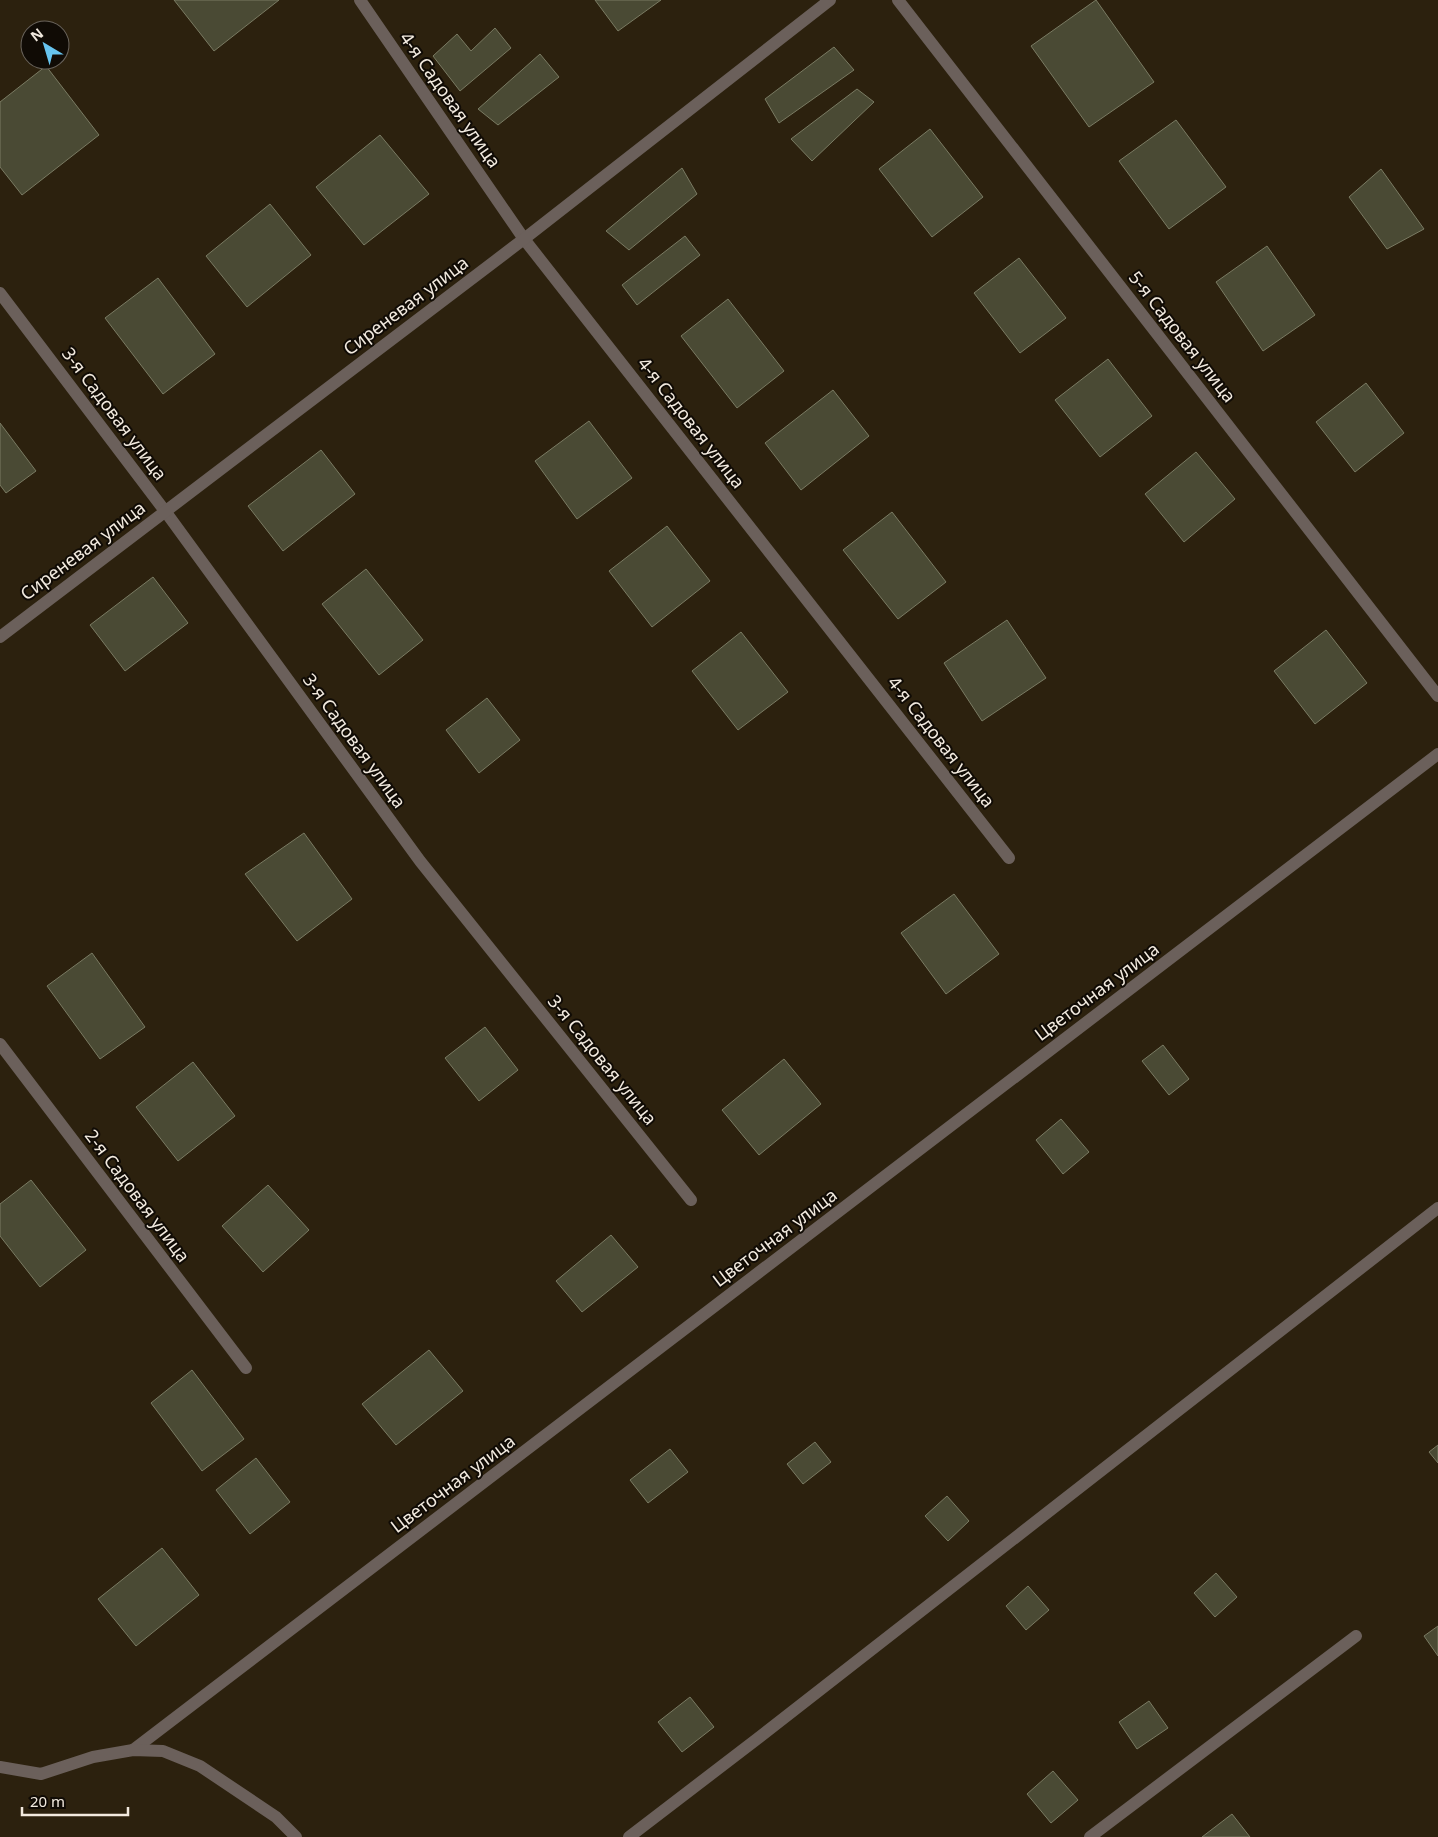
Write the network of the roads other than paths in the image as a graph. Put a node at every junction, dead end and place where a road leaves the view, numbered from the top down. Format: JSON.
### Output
{"nodes":[{"id":1,"x":360,"y":0,"type":"edge"},
{"id":2,"x":830,"y":0,"type":"edge"},
{"id":3,"x":898,"y":0,"type":"edge"},
{"id":4,"x":524,"y":238,"type":"junction"},
{"id":5,"x":0,"y":293,"type":"edge"},
{"id":6,"x":165,"y":511,"type":"junction"},
{"id":7,"x":0,"y":637,"type":"edge"},
{"id":8,"x":1438,"y":696,"type":"edge"},
{"id":9,"x":1438,"y":754,"type":"edge"},
{"id":10,"x":1009,"y":858,"type":"dead end"},
{"id":11,"x":0,"y":1044,"type":"edge"},
{"id":12,"x":691,"y":1200,"type":"dead end"},
{"id":13,"x":1438,"y":1208,"type":"edge"},
{"id":14,"x":246,"y":1368,"type":"dead end"},
{"id":15,"x":1356,"y":1636,"type":"dead end"},
{"id":16,"x":133,"y":1750,"type":"junction"},
{"id":17,"x":0,"y":1767,"type":"edge"},
{"id":18,"x":296,"y":1837,"type":"edge"},
{"id":19,"x":628,"y":1837,"type":"edge"},
{"id":20,"x":1090,"y":1837,"type":"edge"}],
"edges":[{"from":1,"to":4,"type":"street","name":"4-я Садовая улица"},
{"from":2,"to":4,"type":"street","name":"Сиреневая улица"},
{"from":3,"to":8,"type":"street","name":"5-я Садовая улица"},
{"from":4,"to":6,"type":"street","name":"Сиреневая улица"},
{"from":4,"to":10,"type":"street","name":"4-я Садовая улица"},
{"from":5,"to":6,"type":"street","name":"3-я Садовая улица"},
{"from":6,"to":7,"type":"street","name":"Сиреневая улица"},
{"from":6,"to":12,"type":"street","name":"3-я Садовая улица"},
{"from":9,"to":16,"type":"street","name":"Цветочная улица"},
{"from":11,"to":14,"type":"street","name":"2-я Садовая улица"},
{"from":13,"to":19,"type":"street"},
{"from":15,"to":20,"type":"street"},
{"from":16,"to":17,"type":"street"},
{"from":16,"to":18,"type":"street"}]}
